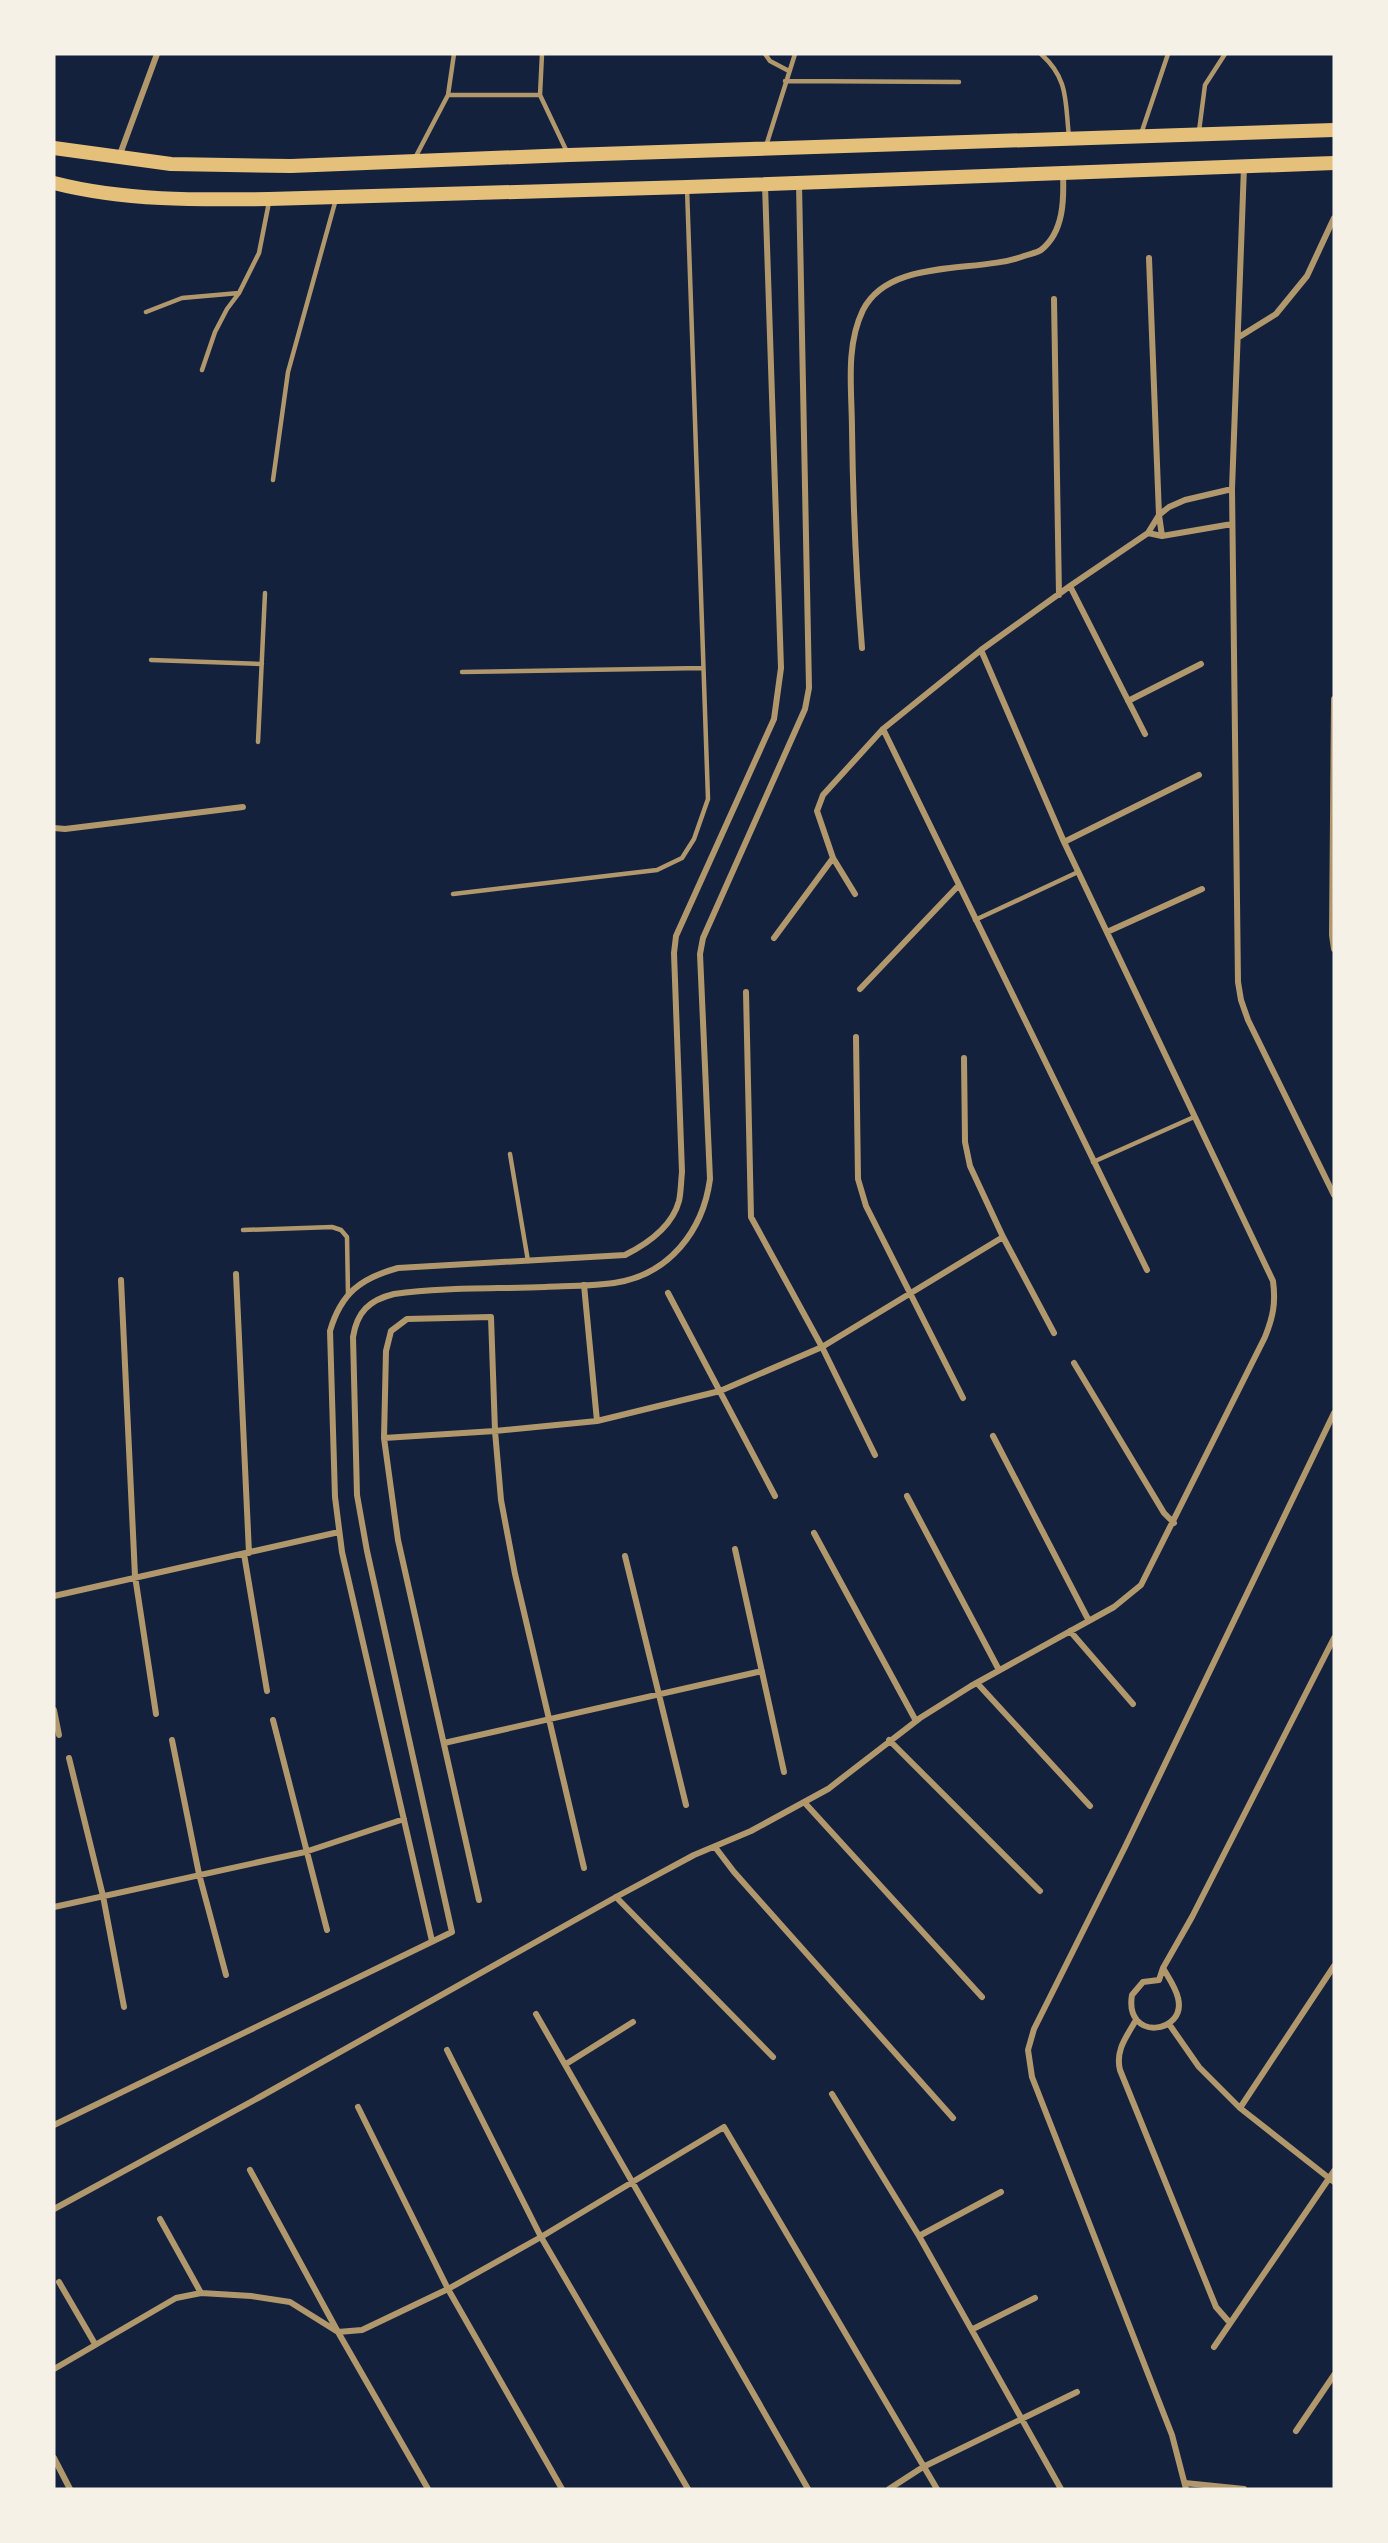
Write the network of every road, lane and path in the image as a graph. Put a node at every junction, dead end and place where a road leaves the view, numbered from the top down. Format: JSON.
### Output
{"nodes":[{"id":1,"x":157,"y":54,"type":"edge"},
{"id":2,"x":454,"y":54,"type":"edge"},
{"id":3,"x":542,"y":54,"type":"edge"},
{"id":4,"x":765,"y":54,"type":"edge"},
{"id":5,"x":795,"y":54,"type":"edge"},
{"id":6,"x":1041,"y":54,"type":"edge"},
{"id":7,"x":1168,"y":54,"type":"edge"},
{"id":8,"x":1225,"y":54,"type":"edge"},
{"id":9,"x":789,"y":71,"type":"junction"},
{"id":10,"x":785,"y":81,"type":"junction"},
{"id":11,"x":959,"y":82,"type":"dead end"},
{"id":12,"x":448,"y":94,"type":"junction"},
{"id":13,"x":540,"y":95,"type":"junction"},
{"id":14,"x":1334,"y":130,"type":"edge"},
{"id":15,"x":1198,"y":134,"type":"junction"},
{"id":16,"x":1140,"y":136,"type":"junction"},
{"id":17,"x":1069,"y":139,"type":"junction"},
{"id":18,"x":54,"y":147,"type":"edge"},
{"id":19,"x":765,"y":149,"type":"junction"},
{"id":20,"x":569,"y":155,"type":"junction"},
{"id":21,"x":118,"y":158,"type":"junction"},
{"id":22,"x":413,"y":163,"type":"junction"},
{"id":23,"x":1334,"y":163,"type":"edge"},
{"id":24,"x":1244,"y":167,"type":"junction"},
{"id":25,"x":1063,"y":173,"type":"junction"},
{"id":26,"x":54,"y":183,"type":"edge"},
{"id":27,"x":799,"y":184,"type":"junction"},
{"id":28,"x":765,"y":185,"type":"junction"},
{"id":29,"x":687,"y":188,"type":"junction"},
{"id":30,"x":336,"y":197,"type":"junction"},
{"id":31,"x":269,"y":199,"type":"junction"},
{"id":32,"x":1334,"y":218,"type":"edge"},
{"id":33,"x":1149,"y":258,"type":"dead end"},
{"id":34,"x":239,"y":293,"type":"junction"},
{"id":35,"x":1054,"y":299,"type":"dead end"},
{"id":36,"x":146,"y":312,"type":"dead end"},
{"id":37,"x":1239,"y":337,"type":"junction"},
{"id":38,"x":202,"y":370,"type":"dead end"},
{"id":39,"x":273,"y":480,"type":"dead end"},
{"id":40,"x":1232,"y":489,"type":"junction"},
{"id":41,"x":1159,"y":515,"type":"junction"},
{"id":42,"x":1232,"y":524,"type":"junction"},
{"id":43,"x":1148,"y":533,"type":"junction"},
{"id":44,"x":1161,"y":536,"type":"junction"},
{"id":45,"x":1070,"y":585,"type":"junction"},
{"id":46,"x":265,"y":593,"type":"dead end"},
{"id":47,"x":1059,"y":595,"type":"junction"},
{"id":48,"x":862,"y":648,"type":"dead end"},
{"id":49,"x":981,"y":650,"type":"junction"},
{"id":50,"x":150,"y":660,"type":"dead end"},
{"id":51,"x":262,"y":664,"type":"junction"},
{"id":52,"x":1201,"y":664,"type":"dead end"},
{"id":53,"x":703,"y":668,"type":"junction"},
{"id":54,"x":462,"y":672,"type":"dead end"},
{"id":55,"x":1334,"y":699,"type":"edge"},
{"id":56,"x":1128,"y":701,"type":"junction"},
{"id":57,"x":883,"y":729,"type":"junction"},
{"id":58,"x":1145,"y":735,"type":"dead end"},
{"id":59,"x":258,"y":742,"type":"dead end"},
{"id":60,"x":1199,"y":775,"type":"dead end"},
{"id":61,"x":243,"y":807,"type":"dead end"},
{"id":62,"x":54,"y":828,"type":"edge"},
{"id":63,"x":1064,"y":842,"type":"junction"},
{"id":64,"x":833,"y":858,"type":"junction"},
{"id":65,"x":1078,"y":872,"type":"junction"},
{"id":66,"x":958,"y":886,"type":"junction"},
{"id":67,"x":1202,"y":889,"type":"dead end"},
{"id":68,"x":453,"y":894,"type":"dead end"},
{"id":69,"x":855,"y":894,"type":"dead end"},
{"id":70,"x":975,"y":920,"type":"junction"},
{"id":71,"x":1107,"y":932,"type":"junction"},
{"id":72,"x":774,"y":939,"type":"dead end"},
{"id":73,"x":1334,"y":950,"type":"edge"},
{"id":74,"x":860,"y":989,"type":"dead end"},
{"id":75,"x":746,"y":992,"type":"dead end"},
{"id":76,"x":856,"y":1037,"type":"dead end"},
{"id":77,"x":964,"y":1058,"type":"dead end"},
{"id":78,"x":1194,"y":1117,"type":"junction"},
{"id":79,"x":510,"y":1154,"type":"dead end"},
{"id":80,"x":1094,"y":1162,"type":"junction"},
{"id":81,"x":1334,"y":1195,"type":"edge"},
{"id":82,"x":243,"y":1230,"type":"dead end"},
{"id":83,"x":1003,"y":1237,"type":"junction"},
{"id":84,"x":528,"y":1262,"type":"junction"},
{"id":85,"x":1147,"y":1270,"type":"dead end"},
{"id":86,"x":236,"y":1274,"type":"dead end"},
{"id":87,"x":121,"y":1280,"type":"dead end"},
{"id":88,"x":584,"y":1285,"type":"junction"},
{"id":89,"x":668,"y":1293,"type":"dead end"},
{"id":90,"x":910,"y":1293,"type":"junction"},
{"id":91,"x":348,"y":1294,"type":"junction"},
{"id":92,"x":1054,"y":1333,"type":"dead end"},
{"id":93,"x":822,"y":1347,"type":"junction"},
{"id":94,"x":1074,"y":1363,"type":"dead end"},
{"id":95,"x":720,"y":1391,"type":"junction"},
{"id":96,"x":963,"y":1398,"type":"dead end"},
{"id":97,"x":1334,"y":1413,"type":"edge"},
{"id":98,"x":597,"y":1420,"type":"junction"},
{"id":99,"x":495,"y":1431,"type":"junction"},
{"id":100,"x":993,"y":1436,"type":"dead end"},
{"id":101,"x":384,"y":1438,"type":"junction"},
{"id":102,"x":875,"y":1455,"type":"dead end"},
{"id":103,"x":776,"y":1496,"type":"dead end"},
{"id":104,"x":907,"y":1497,"type":"dead end"},
{"id":105,"x":1174,"y":1523,"type":"junction"},
{"id":106,"x":339,"y":1532,"type":"junction"},
{"id":107,"x":814,"y":1533,"type":"dead end"},
{"id":108,"x":735,"y":1549,"type":"dead end"},
{"id":109,"x":247,"y":1553,"type":"junction"},
{"id":110,"x":625,"y":1556,"type":"dead end"},
{"id":111,"x":135,"y":1576,"type":"junction"},
{"id":112,"x":54,"y":1596,"type":"edge"},
{"id":113,"x":1089,"y":1621,"type":"junction"},
{"id":114,"x":1070,"y":1631,"type":"junction"},
{"id":115,"x":1334,"y":1638,"type":"edge"},
{"id":116,"x":999,"y":1670,"type":"junction"},
{"id":117,"x":762,"y":1671,"type":"junction"},
{"id":118,"x":977,"y":1683,"type":"junction"},
{"id":119,"x":267,"y":1690,"type":"dead end"},
{"id":120,"x":657,"y":1695,"type":"junction"},
{"id":121,"x":1133,"y":1704,"type":"dead end"},
{"id":122,"x":54,"y":1710,"type":"edge"},
{"id":123,"x":156,"y":1714,"type":"dead end"},
{"id":124,"x":549,"y":1719,"type":"junction"},
{"id":125,"x":273,"y":1720,"type":"dead end"},
{"id":126,"x":916,"y":1721,"type":"junction"},
{"id":127,"x":59,"y":1735,"type":"dead end"},
{"id":128,"x":172,"y":1740,"type":"dead end"},
{"id":129,"x":889,"y":1740,"type":"junction"},
{"id":130,"x":444,"y":1743,"type":"junction"},
{"id":131,"x":69,"y":1758,"type":"dead end"},
{"id":132,"x":784,"y":1772,"type":"dead end"},
{"id":133,"x":804,"y":1802,"type":"junction"},
{"id":134,"x":686,"y":1805,"type":"dead end"},
{"id":135,"x":1090,"y":1806,"type":"dead end"},
{"id":136,"x":404,"y":1819,"type":"junction"},
{"id":137,"x":715,"y":1846,"type":"junction"},
{"id":138,"x":305,"y":1852,"type":"junction"},
{"id":139,"x":584,"y":1868,"type":"dead end"},
{"id":140,"x":199,"y":1874,"type":"junction"},
{"id":141,"x":1040,"y":1891,"type":"dead end"},
{"id":142,"x":103,"y":1896,"type":"junction"},
{"id":143,"x":616,"y":1897,"type":"junction"},
{"id":144,"x":479,"y":1900,"type":"dead end"},
{"id":145,"x":54,"y":1907,"type":"edge"},
{"id":146,"x":327,"y":1930,"type":"dead end"},
{"id":147,"x":432,"y":1941,"type":"junction"},
{"id":148,"x":1334,"y":1966,"type":"edge"},
{"id":149,"x":1163,"y":1968,"type":"junction"},
{"id":150,"x":226,"y":1975,"type":"dead end"},
{"id":151,"x":982,"y":1997,"type":"dead end"},
{"id":152,"x":124,"y":2007,"type":"dead end"},
{"id":153,"x":536,"y":2014,"type":"dead end"},
{"id":154,"x":1136,"y":2020,"type":"junction"},
{"id":155,"x":633,"y":2022,"type":"dead end"},
{"id":156,"x":1169,"y":2024,"type":"junction"},
{"id":157,"x":447,"y":2050,"type":"dead end"},
{"id":158,"x":773,"y":2057,"type":"dead end"},
{"id":159,"x":566,"y":2064,"type":"junction"},
{"id":160,"x":832,"y":2094,"type":"dead end"},
{"id":161,"x":358,"y":2107,"type":"dead end"},
{"id":162,"x":1240,"y":2108,"type":"junction"},
{"id":163,"x":953,"y":2118,"type":"dead end"},
{"id":164,"x":54,"y":2124,"type":"edge"},
{"id":165,"x":250,"y":2170,"type":"dead end"},
{"id":166,"x":1334,"y":2171,"type":"edge"},
{"id":167,"x":1332,"y":2180,"type":"edge"},
{"id":168,"x":635,"y":2182,"type":"junction"},
{"id":169,"x":1001,"y":2192,"type":"dead end"},
{"id":170,"x":54,"y":2208,"type":"edge"},
{"id":171,"x":160,"y":2219,"type":"dead end"},
{"id":172,"x":919,"y":2236,"type":"junction"},
{"id":173,"x":541,"y":2237,"type":"junction"},
{"id":174,"x":59,"y":2282,"type":"dead end"},
{"id":175,"x":448,"y":2289,"type":"junction"},
{"id":176,"x":201,"y":2293,"type":"junction"},
{"id":177,"x":1035,"y":2298,"type":"dead end"},
{"id":178,"x":1230,"y":2324,"type":"junction"},
{"id":179,"x":973,"y":2329,"type":"junction"},
{"id":180,"x":338,"y":2332,"type":"junction"},
{"id":181,"x":96,"y":2344,"type":"junction"},
{"id":182,"x":1214,"y":2347,"type":"dead end"},
{"id":183,"x":54,"y":2368,"type":"edge"},
{"id":184,"x":1334,"y":2375,"type":"edge"},
{"id":185,"x":1077,"y":2392,"type":"dead end"},
{"id":186,"x":1023,"y":2418,"type":"junction"},
{"id":187,"x":1296,"y":2431,"type":"dead end"},
{"id":188,"x":54,"y":2458,"type":"edge"},
{"id":189,"x":924,"y":2467,"type":"junction"},
{"id":190,"x":1186,"y":2486,"type":"edge"},
{"id":191,"x":70,"y":2489,"type":"edge"},
{"id":192,"x":428,"y":2489,"type":"edge"},
{"id":193,"x":561,"y":2489,"type":"edge"},
{"id":194,"x":688,"y":2489,"type":"edge"},
{"id":195,"x":808,"y":2489,"type":"edge"},
{"id":196,"x":889,"y":2489,"type":"edge"},
{"id":197,"x":937,"y":2489,"type":"edge"},
{"id":198,"x":1061,"y":2489,"type":"edge"},
{"id":199,"x":1244,"y":2489,"type":"edge"}],
"edges":[{"from":1,"to":21,"type":"street"},
{"from":2,"to":12,"type":"lane"},
{"from":3,"to":13,"type":"lane"},
{"from":4,"to":9,"type":"lane"},
{"from":5,"to":9,"type":"lane"},
{"from":6,"to":17,"type":"lane"},
{"from":7,"to":16,"type":"lane"},
{"from":8,"to":15,"type":"lane"},
{"from":9,"to":10,"type":"lane"},
{"from":10,"to":11,"type":"lane"},
{"from":10,"to":19,"type":"lane"},
{"from":12,"to":13,"type":"lane"},
{"from":12,"to":22,"type":"lane"},
{"from":13,"to":20,"type":"lane"},
{"from":14,"to":15,"type":"main road"},
{"from":15,"to":16,"type":"main road"},
{"from":16,"to":17,"type":"main road"},
{"from":17,"to":19,"type":"main road"},
{"from":18,"to":21,"type":"main road"},
{"from":19,"to":20,"type":"main road"},
{"from":20,"to":22,"type":"main road"},
{"from":21,"to":22,"type":"main road"},
{"from":23,"to":24,"type":"main road"},
{"from":24,"to":25,"type":"main road"},
{"from":24,"to":37,"type":"street"},
{"from":25,"to":27,"type":"main road"},
{"from":25,"to":48,"type":"street"},
{"from":26,"to":31,"type":"main road"},
{"from":27,"to":28,"type":"main road"},
{"from":27,"to":88,"type":"street"},
{"from":28,"to":29,"type":"main road"},
{"from":28,"to":84,"type":"street"},
{"from":29,"to":30,"type":"main road"},
{"from":29,"to":53,"type":"lane"},
{"from":30,"to":31,"type":"main road"},
{"from":30,"to":39,"type":"lane"},
{"from":31,"to":34,"type":"lane"},
{"from":32,"to":37,"type":"street"},
{"from":33,"to":41,"type":"street"},
{"from":34,"to":36,"type":"lane"},
{"from":34,"to":38,"type":"lane"},
{"from":35,"to":47,"type":"street"},
{"from":37,"to":40,"type":"street"},
{"from":40,"to":41,"type":"street"},
{"from":40,"to":42,"type":"street"},
{"from":41,"to":43,"type":"street"},
{"from":41,"to":44,"type":"street"},
{"from":42,"to":44,"type":"street"},
{"from":42,"to":81,"type":"street"},
{"from":43,"to":44,"type":"street"},
{"from":43,"to":45,"type":"street"},
{"from":45,"to":47,"type":"street"},
{"from":45,"to":56,"type":"street"},
{"from":46,"to":51,"type":"lane"},
{"from":47,"to":49,"type":"street"},
{"from":49,"to":57,"type":"street"},
{"from":49,"to":63,"type":"street"},
{"from":50,"to":51,"type":"lane"},
{"from":51,"to":59,"type":"lane"},
{"from":52,"to":56,"type":"street"},
{"from":53,"to":54,"type":"lane"},
{"from":53,"to":68,"type":"lane"},
{"from":55,"to":73,"type":"street"},
{"from":56,"to":58,"type":"street"},
{"from":57,"to":64,"type":"street"},
{"from":57,"to":66,"type":"street"},
{"from":60,"to":63,"type":"street"},
{"from":61,"to":62,"type":"street"},
{"from":63,"to":65,"type":"street"},
{"from":64,"to":69,"type":"street"},
{"from":64,"to":72,"type":"street"},
{"from":65,"to":70,"type":"lane"},
{"from":65,"to":71,"type":"street"},
{"from":66,"to":70,"type":"street"},
{"from":66,"to":74,"type":"street"},
{"from":67,"to":71,"type":"street"},
{"from":70,"to":80,"type":"street"},
{"from":71,"to":78,"type":"street"},
{"from":75,"to":93,"type":"street"},
{"from":76,"to":90,"type":"street"},
{"from":77,"to":83,"type":"street"},
{"from":78,"to":80,"type":"lane"},
{"from":78,"to":105,"type":"street"},
{"from":79,"to":84,"type":"lane"},
{"from":80,"to":85,"type":"street"},
{"from":82,"to":91,"type":"lane"},
{"from":83,"to":90,"type":"street"},
{"from":83,"to":92,"type":"street"},
{"from":84,"to":91,"type":"street"},
{"from":86,"to":109,"type":"street"},
{"from":87,"to":111,"type":"street"},
{"from":88,"to":98,"type":"street"},
{"from":88,"to":147,"type":"street"},
{"from":89,"to":95,"type":"street"},
{"from":90,"to":93,"type":"street"},
{"from":90,"to":96,"type":"street"},
{"from":91,"to":106,"type":"street"},
{"from":93,"to":95,"type":"street"},
{"from":93,"to":102,"type":"street"},
{"from":94,"to":105,"type":"street"},
{"from":95,"to":98,"type":"street"},
{"from":95,"to":103,"type":"street"},
{"from":97,"to":190,"type":"street"},
{"from":98,"to":99,"type":"street"},
{"from":99,"to":101,"type":"street"},
{"from":99,"to":101,"type":"street"},
{"from":99,"to":124,"type":"street"},
{"from":100,"to":113,"type":"street"},
{"from":101,"to":130,"type":"street"},
{"from":104,"to":116,"type":"street"},
{"from":105,"to":113,"type":"street"},
{"from":106,"to":109,"type":"street"},
{"from":106,"to":136,"type":"street"},
{"from":107,"to":126,"type":"street"},
{"from":108,"to":117,"type":"street"},
{"from":109,"to":111,"type":"street"},
{"from":109,"to":119,"type":"street"},
{"from":110,"to":120,"type":"street"},
{"from":111,"to":112,"type":"street"},
{"from":111,"to":123,"type":"street"},
{"from":113,"to":114,"type":"street"},
{"from":114,"to":116,"type":"street"},
{"from":114,"to":121,"type":"street"},
{"from":115,"to":149,"type":"street"},
{"from":116,"to":118,"type":"street"},
{"from":117,"to":120,"type":"street"},
{"from":117,"to":132,"type":"street"},
{"from":118,"to":126,"type":"street"},
{"from":118,"to":135,"type":"street"},
{"from":120,"to":124,"type":"street"},
{"from":120,"to":134,"type":"street"},
{"from":122,"to":127,"type":"street"},
{"from":124,"to":130,"type":"street"},
{"from":124,"to":139,"type":"street"},
{"from":125,"to":138,"type":"street"},
{"from":126,"to":129,"type":"street"},
{"from":128,"to":140,"type":"street"},
{"from":129,"to":133,"type":"street"},
{"from":129,"to":141,"type":"street"},
{"from":130,"to":144,"type":"street"},
{"from":131,"to":142,"type":"street"},
{"from":133,"to":137,"type":"street"},
{"from":133,"to":151,"type":"street"},
{"from":136,"to":138,"type":"street"},
{"from":136,"to":147,"type":"street"},
{"from":137,"to":143,"type":"street"},
{"from":137,"to":163,"type":"street"},
{"from":138,"to":140,"type":"street"},
{"from":138,"to":146,"type":"street"},
{"from":140,"to":142,"type":"street"},
{"from":140,"to":150,"type":"street"},
{"from":142,"to":145,"type":"street"},
{"from":142,"to":152,"type":"street"},
{"from":143,"to":158,"type":"street"},
{"from":143,"to":170,"type":"street"},
{"from":147,"to":164,"type":"street"},
{"from":148,"to":162,"type":"street"},
{"from":149,"to":154,"type":"street"},
{"from":149,"to":156,"type":"street"},
{"from":153,"to":159,"type":"street"},
{"from":154,"to":156,"type":"street"},
{"from":154,"to":178,"type":"street"},
{"from":155,"to":159,"type":"street"},
{"from":156,"to":162,"type":"street"},
{"from":157,"to":173,"type":"street"},
{"from":159,"to":168,"type":"street"},
{"from":160,"to":172,"type":"street"},
{"from":161,"to":175,"type":"street"},
{"from":162,"to":167,"type":"street"},
{"from":165,"to":180,"type":"street"},
{"from":166,"to":167,"type":"street"},
{"from":167,"to":178,"type":"street"},
{"from":168,"to":173,"type":"street"},
{"from":168,"to":189,"type":"street"},
{"from":168,"to":195,"type":"street"},
{"from":169,"to":172,"type":"street"},
{"from":171,"to":176,"type":"street"},
{"from":172,"to":179,"type":"street"},
{"from":173,"to":175,"type":"street"},
{"from":173,"to":194,"type":"street"},
{"from":174,"to":181,"type":"street"},
{"from":175,"to":180,"type":"street"},
{"from":175,"to":193,"type":"street"},
{"from":176,"to":180,"type":"street"},
{"from":176,"to":181,"type":"street"},
{"from":177,"to":179,"type":"street"},
{"from":178,"to":182,"type":"street"},
{"from":179,"to":186,"type":"street"},
{"from":180,"to":192,"type":"street"},
{"from":181,"to":183,"type":"street"},
{"from":184,"to":187,"type":"street"},
{"from":185,"to":186,"type":"street"},
{"from":186,"to":189,"type":"street"},
{"from":186,"to":198,"type":"street"},
{"from":188,"to":191,"type":"street"},
{"from":189,"to":196,"type":"street"},
{"from":189,"to":197,"type":"street"},
{"from":190,"to":199,"type":"street"}]}
